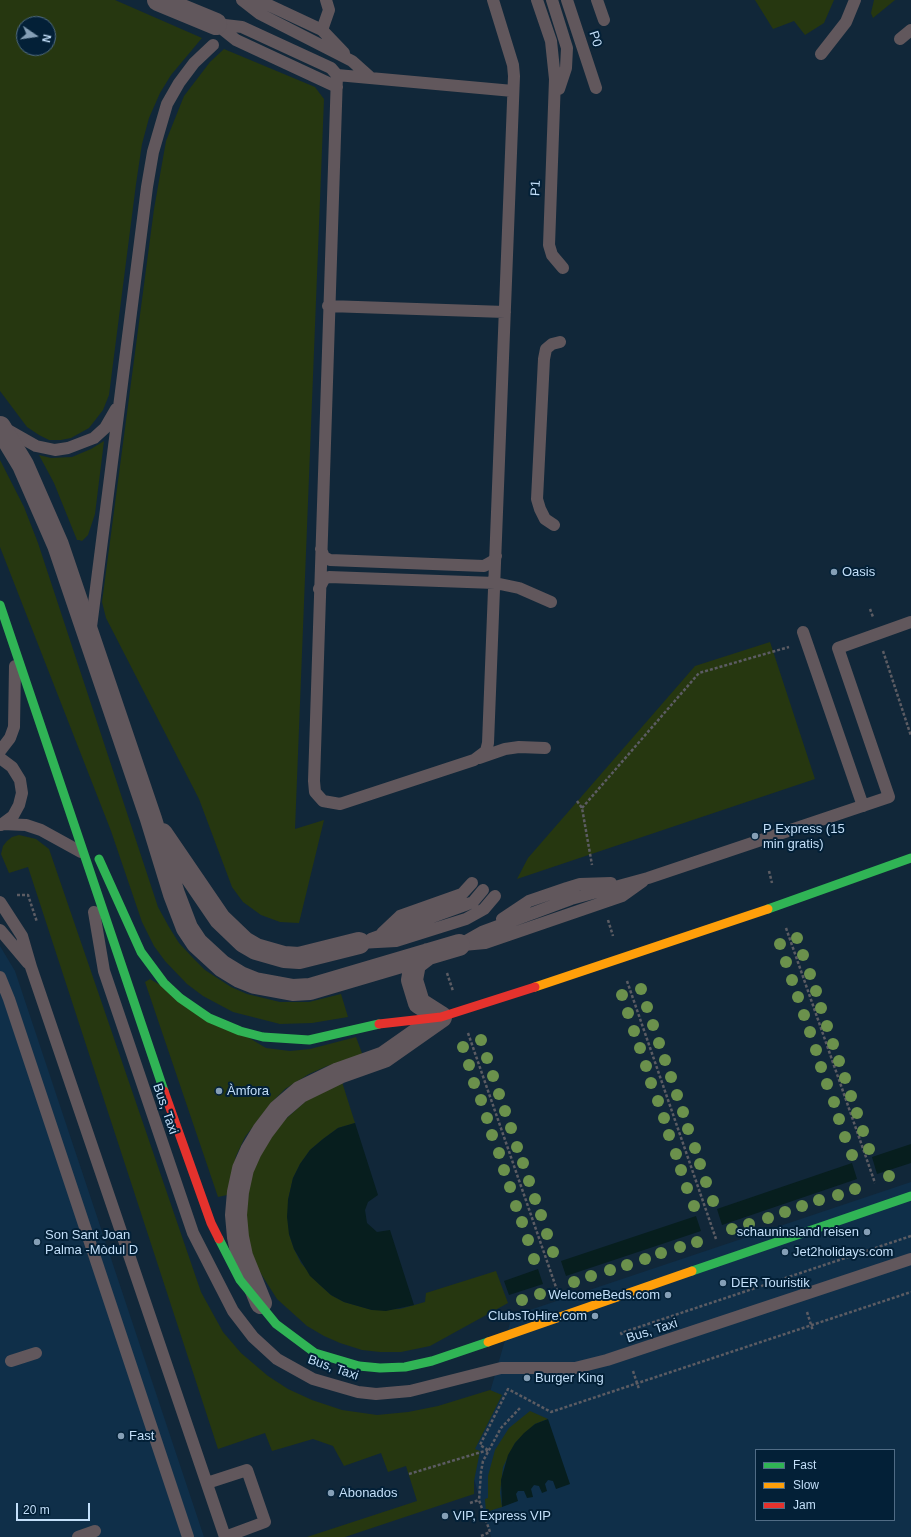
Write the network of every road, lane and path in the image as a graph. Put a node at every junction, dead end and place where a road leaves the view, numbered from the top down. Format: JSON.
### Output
{"nodes":[{"id":1,"x":158,"y":0,"type":"edge"},
{"id":2,"x":242,"y":0,"type":"edge"},
{"id":3,"x":258,"y":0,"type":"edge"},
{"id":4,"x":326,"y":0,"type":"edge"},
{"id":5,"x":493,"y":0,"type":"edge"},
{"id":6,"x":537,"y":0,"type":"edge"},
{"id":7,"x":552,"y":0,"type":"edge"},
{"id":8,"x":567,"y":0,"type":"edge"},
{"id":9,"x":597,"y":0,"type":"edge"},
{"id":10,"x":855,"y":0,"type":"edge"},
{"id":11,"x":604,"y":20,"type":"dead end"},
{"id":12,"x":322,"y":30,"type":"junction"},
{"id":13,"x":911,"y":30,"type":"edge"},
{"id":14,"x":215,"y":34,"type":"junction"},
{"id":15,"x":900,"y":39,"type":"dead end"},
{"id":16,"x":821,"y":54,"type":"dead end"},
{"id":17,"x":352,"y":61,"type":"junction"},
{"id":18,"x":370,"y":78,"type":"junction"},
{"id":19,"x":337,"y":81,"type":"junction"},
{"id":20,"x":596,"y":88,"type":"dead end"},
{"id":21,"x":513,"y":91,"type":"junction"},
{"id":22,"x":554,"y":105,"type":"junction"},
{"id":23,"x":563,"y":268,"type":"dead end"},
{"id":24,"x":328,"y":306,"type":"junction"},
{"id":25,"x":505,"y":312,"type":"junction"},
{"id":26,"x":560,"y":342,"type":"dead end"},
{"id":27,"x":120,"y":400,"type":"junction"},
{"id":28,"x":0,"y":423,"type":"edge"},
{"id":29,"x":0,"y":427,"type":"edge"},
{"id":30,"x":554,"y":525,"type":"dead end"},
{"id":31,"x":321,"y":548,"type":"junction"},
{"id":32,"x":496,"y":556,"type":"junction"},
{"id":33,"x":495,"y":584,"type":"junction"},
{"id":34,"x":319,"y":589,"type":"junction"},
{"id":35,"x":550,"y":602,"type":"dead end"},
{"id":36,"x":0,"y":605,"type":"edge"},
{"id":37,"x":870,"y":609,"type":"dead end"},
{"id":38,"x":867,"y":621,"type":"dead end"},
{"id":39,"x":911,"y":622,"type":"edge"},
{"id":40,"x":878,"y":634,"type":"junction"},
{"id":41,"x":805,"y":636,"type":"joint"},
{"id":42,"x":93,"y":649,"type":"junction"},
{"id":43,"x":16,"y":653,"type":"junction"},
{"id":44,"x":911,"y":736,"type":"edge"},
{"id":45,"x":545,"y":748,"type":"dead end"},
{"id":46,"x":0,"y":751,"type":"edge"},
{"id":47,"x":51,"y":755,"type":"junction"},
{"id":48,"x":0,"y":758,"type":"edge"},
{"id":49,"x":474,"y":760,"type":"junction"},
{"id":50,"x":577,"y":801,"type":"dead end"},
{"id":51,"x":863,"y":806,"type":"junction"},
{"id":52,"x":582,"y":808,"type":"junction"},
{"id":53,"x":151,"y":818,"type":"junction"},
{"id":54,"x":1,"y":825,"type":"edge"},
{"id":55,"x":87,"y":834,"type":"dead end"},
{"id":56,"x":89,"y":851,"type":"junction"},
{"id":57,"x":911,"y":858,"type":"edge"},
{"id":58,"x":769,"y":872,"type":"dead end"},
{"id":59,"x":648,"y":878,"type":"junction"},
{"id":60,"x":626,"y":882,"type":"junction"},
{"id":61,"x":598,"y":883,"type":"junction"},
{"id":62,"x":472,"y":884,"type":"dead end"},
{"id":63,"x":483,"y":890,"type":"dead end"},
{"id":64,"x":495,"y":896,"type":"dead end"},
{"id":65,"x":0,"y":902,"type":"edge"},
{"id":66,"x":603,"y":902,"type":"junction"},
{"id":67,"x":778,"y":906,"type":"junction"},
{"id":68,"x":0,"y":930,"type":"edge"},
{"id":69,"x":482,"y":932,"type":"junction"},
{"id":70,"x":368,"y":940,"type":"junction"},
{"id":71,"x":459,"y":945,"type":"junction"},
{"id":72,"x":428,"y":954,"type":"junction"},
{"id":73,"x":619,"y":959,"type":"junction"},
{"id":74,"x":31,"y":967,"type":"junction"},
{"id":75,"x":0,"y":977,"type":"edge"},
{"id":76,"x":451,"y":1015,"type":"junction"},
{"id":77,"x":878,"y":1190,"type":"dead end"},
{"id":78,"x":911,"y":1196,"type":"edge"},
{"id":79,"x":911,"y":1236,"type":"edge"},
{"id":80,"x":717,"y":1242,"type":"dead end"},
{"id":81,"x":911,"y":1259,"type":"edge"},
{"id":82,"x":911,"y":1292,"type":"edge"},
{"id":83,"x":559,"y":1298,"type":"dead end"},
{"id":84,"x":262,"y":1308,"type":"junction"},
{"id":85,"x":621,"y":1333,"type":"dead end"},
{"id":86,"x":36,"y":1352,"type":"dead end"},
{"id":87,"x":11,"y":1361,"type":"dead end"},
{"id":88,"x":520,"y":1408,"type":"dead end"},
{"id":89,"x":488,"y":1450,"type":"junction"},
{"id":90,"x":409,"y":1474,"type":"dead end"},
{"id":91,"x":207,"y":1483,"type":"junction"},
{"id":92,"x":479,"y":1500,"type":"junction"},
{"id":93,"x":470,"y":1502,"type":"dead end"},
{"id":94,"x":95,"y":1531,"type":"dead end"},
{"id":95,"x":227,"y":1534,"type":"edge"},
{"id":96,"x":480,"y":1536,"type":"dead end"},
{"id":97,"x":78,"y":1537,"type":"edge"},
{"id":98,"x":188,"y":1537,"type":"edge"}],
"edges":[{"from":1,"to":14,"type":"street"},
{"from":2,"to":17,"type":"lane"},
{"from":3,"to":12,"type":"lane"},
{"from":4,"to":12,"type":"lane"},
{"from":5,"to":21,"type":"lane"},
{"from":6,"to":22,"type":"lane","name":"P1"},
{"from":7,"to":22,"type":"lane","name":"P1"},
{"from":8,"to":20,"type":"lane","name":"P0"},
{"from":9,"to":11,"type":"lane","name":"P0"},
{"from":10,"to":16,"type":"lane"},
{"from":12,"to":17,"type":"lane"},
{"from":13,"to":15,"type":"lane"},
{"from":14,"to":19,"type":"lane"},
{"from":14,"to":27,"type":"lane"},
{"from":17,"to":18,"type":"lane"},
{"from":18,"to":19,"type":"lane"},
{"from":18,"to":21,"type":"lane"},
{"from":19,"to":24,"type":"lane"},
{"from":21,"to":25,"type":"lane"},
{"from":22,"to":23,"type":"lane","name":"P1"},
{"from":24,"to":25,"type":"lane"},
{"from":24,"to":31,"type":"lane"},
{"from":25,"to":32,"type":"lane"},
{"from":26,"to":30,"type":"lane"},
{"from":27,"to":28,"type":"lane"},
{"from":27,"to":42,"type":"lane"},
{"from":29,"to":42,"type":"street"},
{"from":31,"to":32,"type":"lane"},
{"from":31,"to":34,"type":"lane"},
{"from":32,"to":33,"type":"lane"},
{"from":33,"to":34,"type":"lane"},
{"from":33,"to":35,"type":"lane"},
{"from":33,"to":49,"type":"lane"},
{"from":34,"to":49,"type":"lane"},
{"from":36,"to":43,"type":"street"},
{"from":37,"to":38,"type":"path"},
{"from":39,"to":40,"type":"lane"},
{"from":40,"to":44,"type":"path"},
{"from":40,"to":51,"type":"lane"},
{"from":41,"to":51,"type":"lane"},
{"from":41,"to":52,"type":"path"},
{"from":42,"to":53,"type":"street"},
{"from":43,"to":46,"type":"lane"},
{"from":43,"to":47,"type":"street"},
{"from":45,"to":49,"type":"lane"},
{"from":47,"to":55,"type":"street"},
{"from":47,"to":56,"type":"street"},
{"from":48,"to":54,"type":"lane"},
{"from":50,"to":52,"type":"path"},
{"from":51,"to":59,"type":"lane"},
{"from":52,"to":61,"type":"path"},
{"from":53,"to":70,"type":"street"},
{"from":53,"to":72,"type":"street"},
{"from":54,"to":56,"type":"lane"},
{"from":56,"to":76,"type":"street"},
{"from":56,"to":81,"type":"lane","name":"Bus, Taxi"},
{"from":56,"to":84,"type":"street"},
{"from":57,"to":67,"type":"street"},
{"from":58,"to":67,"type":"path"},
{"from":59,"to":60,"type":"lane"},
{"from":59,"to":66,"type":"lane"},
{"from":60,"to":61,"type":"lane"},
{"from":60,"to":69,"type":"lane"},
{"from":61,"to":69,"type":"lane"},
{"from":62,"to":70,"type":"lane"},
{"from":63,"to":70,"type":"lane"},
{"from":64,"to":70,"type":"lane"},
{"from":65,"to":74,"type":"lane"},
{"from":66,"to":71,"type":"lane"},
{"from":66,"to":73,"type":"path"},
{"from":67,"to":73,"type":"street"},
{"from":67,"to":77,"type":"path"},
{"from":68,"to":74,"type":"lane"},
{"from":69,"to":71,"type":"lane"},
{"from":71,"to":72,"type":"street"},
{"from":72,"to":76,"type":"street"},
{"from":73,"to":76,"type":"street"},
{"from":73,"to":80,"type":"path"},
{"from":74,"to":91,"type":"lane"},
{"from":75,"to":98,"type":"lane"},
{"from":76,"to":83,"type":"path"},
{"from":76,"to":84,"type":"street"},
{"from":78,"to":84,"type":"street"},
{"from":79,"to":85,"type":"path"},
{"from":82,"to":89,"type":"path"},
{"from":86,"to":87,"type":"lane"},
{"from":88,"to":89,"type":"path"},
{"from":89,"to":90,"type":"path"},
{"from":89,"to":92,"type":"path"},
{"from":91,"to":95,"type":"lane"},
{"from":91,"to":95,"type":"lane"},
{"from":92,"to":93,"type":"path"},
{"from":92,"to":96,"type":"path"},
{"from":94,"to":97,"type":"lane"}]}
